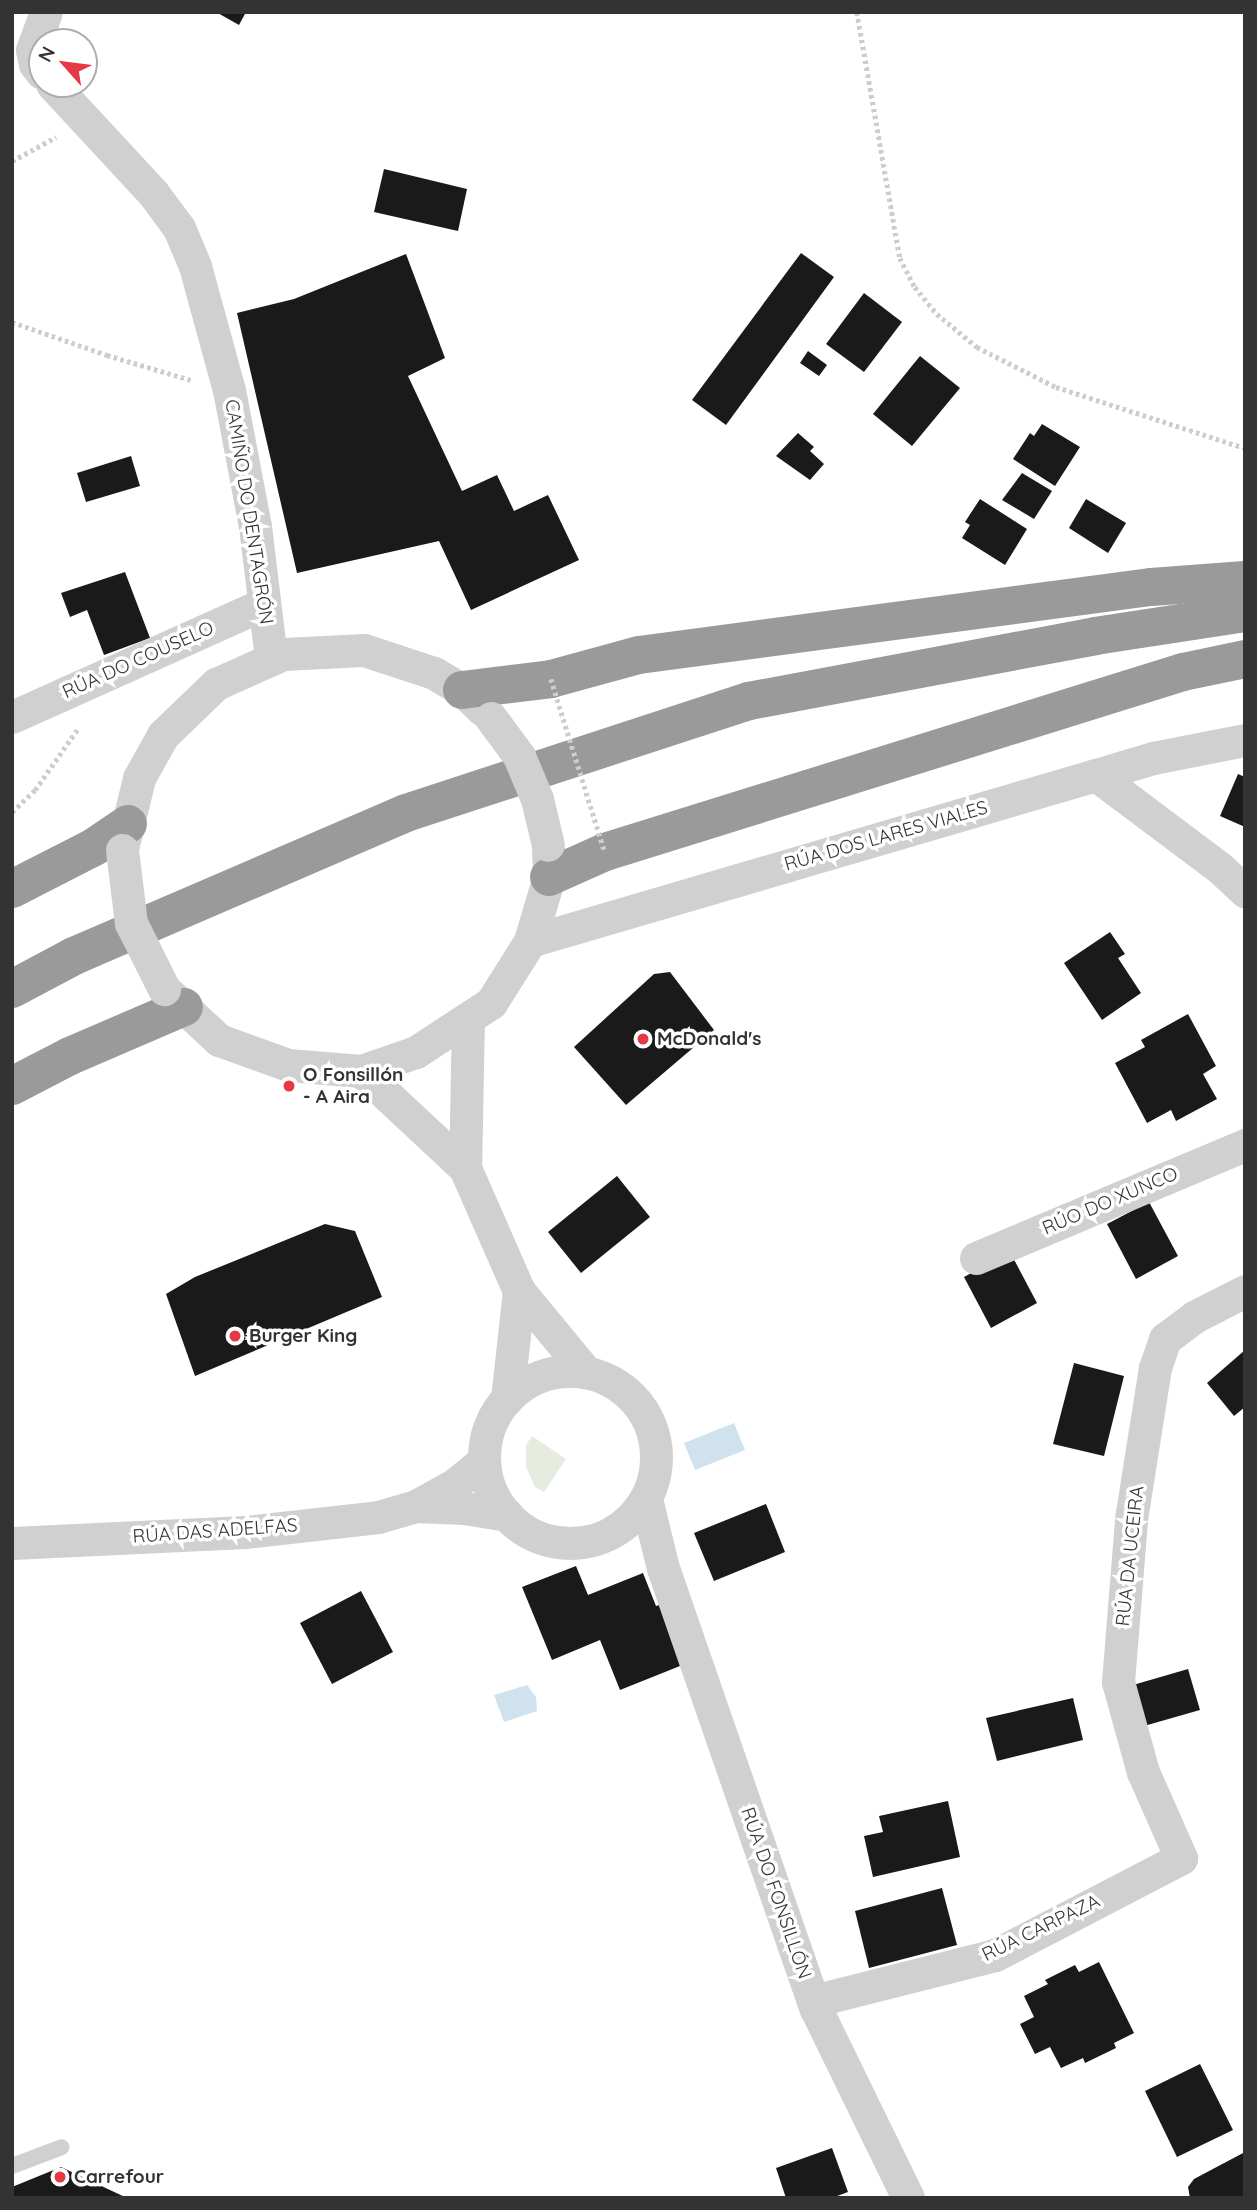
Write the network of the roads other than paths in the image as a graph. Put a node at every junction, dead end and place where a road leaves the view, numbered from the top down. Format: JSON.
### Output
{"nodes":[{"id":1,"x":66,"y":98,"type":"edge"},
{"id":2,"x":1245,"y":580,"type":"edge"},
{"id":3,"x":264,"y":604,"type":"junction"},
{"id":4,"x":1245,"y":613,"type":"edge"},
{"id":5,"x":271,"y":659,"type":"junction"},
{"id":6,"x":1245,"y":659,"type":"edge"},
{"id":7,"x":462,"y":690,"type":"junction"},
{"id":8,"x":12,"y":717,"type":"edge"},
{"id":9,"x":1245,"y":740,"type":"edge"},
{"id":10,"x":1096,"y":775,"type":"junction"},
{"id":11,"x":125,"y":837,"type":"junction"},
{"id":12,"x":548,"y":861,"type":"junction"},
{"id":13,"x":12,"y":889,"type":"edge"},
{"id":14,"x":1245,"y":891,"type":"edge"},
{"id":15,"x":530,"y":941,"type":"junction"},
{"id":16,"x":12,"y":989,"type":"edge"},
{"id":17,"x":174,"y":998,"type":"junction"},
{"id":18,"x":468,"y":1018,"type":"junction"},
{"id":19,"x":361,"y":1071,"type":"junction"},
{"id":20,"x":12,"y":1087,"type":"edge"},
{"id":21,"x":1245,"y":1144,"type":"edge"},
{"id":22,"x":465,"y":1168,"type":"junction"},
{"id":23,"x":976,"y":1258,"type":"dead end"},
{"id":24,"x":519,"y":1291,"type":"junction"},
{"id":25,"x":1245,"y":1291,"type":"edge"},
{"id":26,"x":586,"y":1371,"type":"junction"},
{"id":27,"x":507,"y":1399,"type":"junction"},
{"id":28,"x":484,"y":1461,"type":"junction"},
{"id":29,"x":646,"y":1499,"type":"junction"},
{"id":30,"x":416,"y":1506,"type":"junction"},
{"id":31,"x":507,"y":1515,"type":"junction"},
{"id":32,"x":604,"y":1537,"type":"junction"},
{"id":33,"x":12,"y":1543,"type":"edge"},
{"id":34,"x":667,"y":1578,"type":"junction"},
{"id":35,"x":1181,"y":1858,"type":"joint"},
{"id":36,"x":814,"y":2001,"type":"junction"},
{"id":37,"x":62,"y":2147,"type":"dead end"},
{"id":38,"x":12,"y":2166,"type":"edge"},
{"id":39,"x":908,"y":2198,"type":"edge"}],
"edges":[{"from":1,"to":3,"type":"street","name":"CAMIÑO DO DENTAGRÓN"},
{"from":2,"to":7,"type":"highway"},
{"from":3,"to":5,"type":"street","name":"CAMIÑO DO DENTAGRÓN"},
{"from":3,"to":8,"type":"street","name":"RÚA DO COUSELO"},
{"from":4,"to":16,"type":"highway"},
{"from":5,"to":7,"type":"street"},
{"from":5,"to":11,"type":"street"},
{"from":6,"to":12,"type":"highway"},
{"from":7,"to":12,"type":"street","bridge":true},
{"from":9,"to":10,"type":"street","name":"RÚA DOS LARES VIALES"},
{"from":10,"to":14,"type":"street"},
{"from":10,"to":15,"type":"street","name":"RÚA DOS LARES VIALES"},
{"from":11,"to":13,"type":"highway"},
{"from":11,"to":17,"type":"street","bridge":true},
{"from":12,"to":15,"type":"street"},
{"from":15,"to":18,"type":"street"},
{"from":17,"to":19,"type":"street"},
{"from":17,"to":20,"type":"highway"},
{"from":18,"to":19,"type":"street"},
{"from":18,"to":22,"type":"street"},
{"from":19,"to":22,"type":"street"},
{"from":21,"to":23,"type":"street","name":"RÚO DO XUNCO"},
{"from":22,"to":24,"type":"street"},
{"from":24,"to":26,"type":"street"},
{"from":24,"to":27,"type":"street"},
{"from":25,"to":35,"type":"street","name":"RÚA DA UCEIRA"},
{"from":26,"to":27,"type":"street"},
{"from":26,"to":29,"type":"street"},
{"from":27,"to":28,"type":"street"},
{"from":28,"to":30,"type":"street","name":"RÚA DAS ADELFAS"},
{"from":28,"to":31,"type":"street"},
{"from":29,"to":32,"type":"street"},
{"from":29,"to":34,"type":"street","name":"RÚA DO FONSILLÓN"},
{"from":30,"to":31,"type":"street","name":"RÚA DAS ADELFAS"},
{"from":30,"to":33,"type":"street","name":"RÚA DAS ADELFAS"},
{"from":31,"to":32,"type":"street"},
{"from":32,"to":34,"type":"street"},
{"from":34,"to":36,"type":"street","name":"RÚA DO FONSILLÓN"},
{"from":35,"to":36,"type":"street","name":"RÚA CARPAZA"},
{"from":36,"to":39,"type":"street","name":"RÚA DO FONSILLÓN"},
{"from":37,"to":38,"type":"lane"}]}
